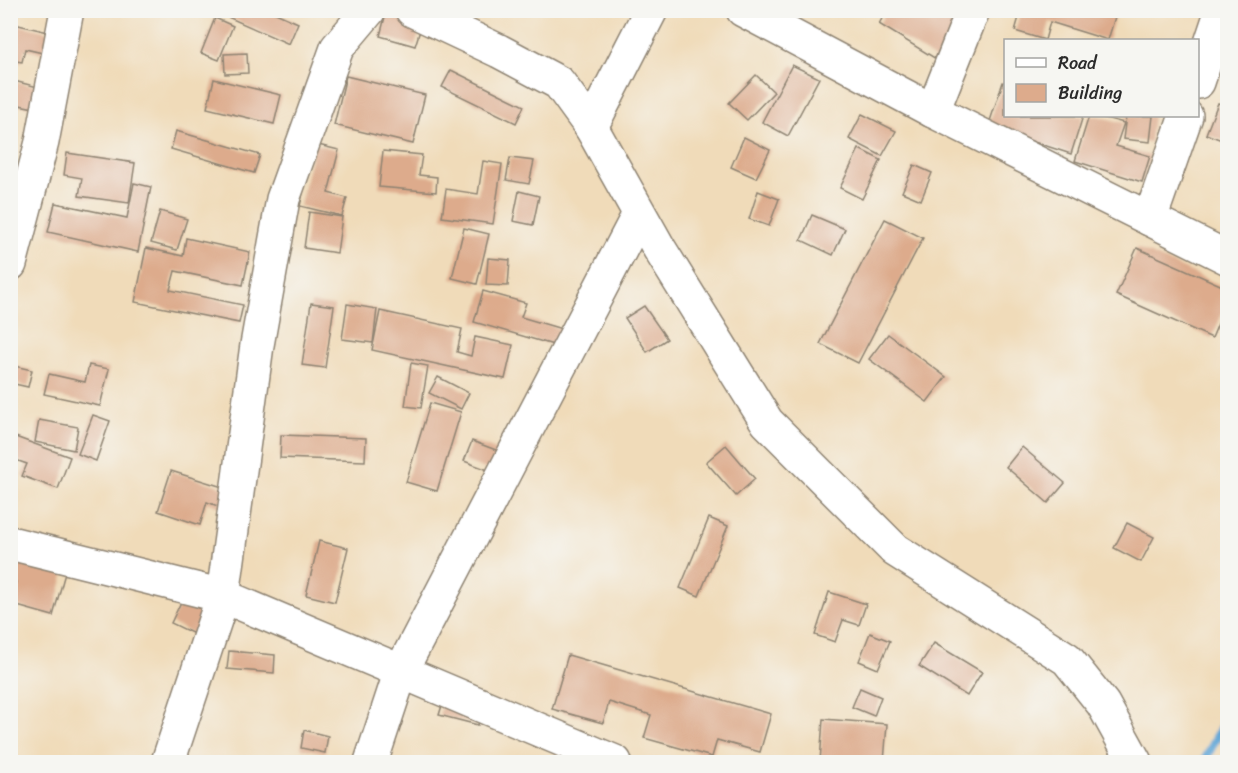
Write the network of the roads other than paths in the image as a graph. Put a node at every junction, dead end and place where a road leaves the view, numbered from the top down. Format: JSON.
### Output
{"nodes":[{"id":1,"x":67,"y":10,"type":"edge"},
{"id":2,"x":369,"y":10,"type":"edge"},
{"id":3,"x":412,"y":10,"type":"edge"},
{"id":4,"x":651,"y":10,"type":"edge"},
{"id":5,"x":743,"y":10,"type":"edge"},
{"id":6,"x":973,"y":10,"type":"edge"},
{"id":7,"x":1222,"y":10,"type":"edge"},
{"id":8,"x":1199,"y":76,"type":"edge"},
{"id":9,"x":933,"y":111,"type":"junction"},
{"id":10,"x":1186,"y":117,"type":"edge"},
{"id":11,"x":591,"y":128,"type":"junction"},
{"id":12,"x":639,"y":214,"type":"junction"},
{"id":13,"x":1150,"y":219,"type":"junction"},
{"id":14,"x":1227,"y":258,"type":"edge"},
{"id":15,"x":10,"y":264,"type":"edge"},
{"id":16,"x":10,"y":543,"type":"edge"},
{"id":17,"x":223,"y":596,"type":"junction"},
{"id":18,"x":400,"y":671,"type":"junction"},
{"id":19,"x":1132,"y":756,"type":"edge"},
{"id":20,"x":168,"y":762,"type":"edge"},
{"id":21,"x":371,"y":762,"type":"edge"},
{"id":22,"x":615,"y":762,"type":"edge"}],
"edges":[{"from":1,"to":15,"type":"street"},
{"from":2,"to":17,"type":"street"},
{"from":3,"to":11,"type":"street"},
{"from":4,"to":11,"type":"street"},
{"from":5,"to":9,"type":"street"},
{"from":6,"to":9,"type":"street"},
{"from":7,"to":8,"type":"street"},
{"from":9,"to":13,"type":"street"},
{"from":10,"to":13,"type":"street"},
{"from":11,"to":12,"type":"street"},
{"from":12,"to":18,"type":"street"},
{"from":12,"to":19,"type":"street"},
{"from":13,"to":14,"type":"street"},
{"from":16,"to":17,"type":"street"},
{"from":17,"to":18,"type":"street"},
{"from":17,"to":20,"type":"street"},
{"from":18,"to":21,"type":"street"},
{"from":18,"to":22,"type":"street"}]}
